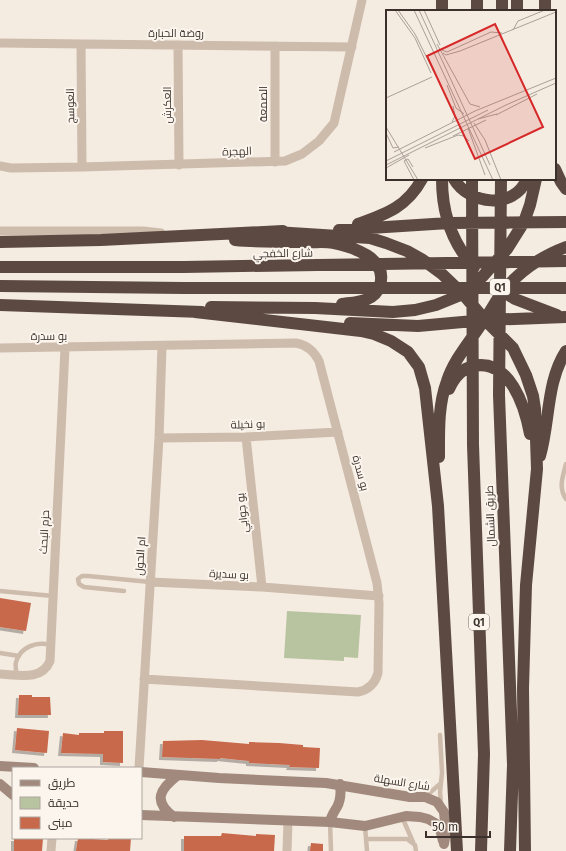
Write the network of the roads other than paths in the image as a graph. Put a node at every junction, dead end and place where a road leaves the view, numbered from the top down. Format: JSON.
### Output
{"nodes":[{"id":1,"x":362,"y":0,"type":"edge"},
{"id":2,"x":518,"y":0,"type":"edge"},
{"id":3,"x":517,"y":10,"type":"edge"},
{"id":4,"x":0,"y":43,"type":"edge"},
{"id":5,"x":81,"y":44,"type":"junction"},
{"id":6,"x":178,"y":45,"type":"junction"},
{"id":7,"x":275,"y":46,"type":"junction"},
{"id":8,"x":352,"y":47,"type":"junction"},
{"id":9,"x":275,"y":162,"type":"junction"},
{"id":10,"x":179,"y":165,"type":"junction"},
{"id":11,"x":0,"y":166,"type":"edge"},
{"id":12,"x":82,"y":167,"type":"junction"},
{"id":13,"x":556,"y":171,"type":"edge"},
{"id":14,"x":421,"y":180,"type":"edge"},
{"id":15,"x":442,"y":180,"type":"edge"},
{"id":16,"x":455,"y":180,"type":"edge"},
{"id":17,"x":472,"y":180,"type":"edge"},
{"id":18,"x":501,"y":180,"type":"edge"},
{"id":19,"x":526,"y":180,"type":"edge"},
{"id":20,"x":536,"y":180,"type":"edge"},
{"id":21,"x":566,"y":189,"type":"edge"},
{"id":22,"x":524,"y":222,"type":"junction"},
{"id":23,"x":566,"y":222,"type":"edge"},
{"id":24,"x":449,"y":223,"type":"junction"},
{"id":25,"x":340,"y":230,"type":"junction"},
{"id":26,"x":0,"y":231,"type":"edge"},
{"id":27,"x":275,"y":232,"type":"junction"},
{"id":28,"x":188,"y":235,"type":"junction"},
{"id":29,"x":0,"y":242,"type":"edge"},
{"id":30,"x":566,"y":247,"type":"edge"},
{"id":31,"x":566,"y":261,"type":"edge"},
{"id":32,"x":0,"y":267,"type":"edge"},
{"id":33,"x":483,"y":276,"type":"junction"},
{"id":34,"x":0,"y":286,"type":"edge"},
{"id":35,"x":566,"y":288,"type":"edge"},
{"id":36,"x":503,"y":291,"type":"junction"},
{"id":37,"x":463,"y":294,"type":"junction"},
{"id":38,"x":0,"y":305,"type":"edge"},
{"id":39,"x":315,"y":308,"type":"junction"},
{"id":40,"x":195,"y":312,"type":"junction"},
{"id":41,"x":564,"y":317,"type":"edge"},
{"id":42,"x":485,"y":320,"type":"junction"},
{"id":43,"x":162,"y":346,"type":"junction"},
{"id":44,"x":0,"y":348,"type":"edge"},
{"id":45,"x":65,"y":348,"type":"junction"},
{"id":46,"x":566,"y":351,"type":"edge"},
{"id":47,"x":440,"y":407,"type":"junction"},
{"id":48,"x":338,"y":432,"type":"junction"},
{"id":49,"x":246,"y":437,"type":"junction"},
{"id":50,"x":159,"y":438,"type":"junction"},
{"id":51,"x":566,"y":464,"type":"edge"},
{"id":52,"x":536,"y":469,"type":"junction"},
{"id":53,"x":566,"y":499,"type":"edge"},
{"id":54,"x":438,"y":506,"type":"junction"},
{"id":55,"x":150,"y":582,"type":"junction"},
{"id":56,"x":262,"y":587,"type":"junction"},
{"id":57,"x":0,"y":591,"type":"edge"},
{"id":58,"x":124,"y":591,"type":"dead end"},
{"id":59,"x":53,"y":596,"type":"junction"},
{"id":60,"x":379,"y":596,"type":"junction"},
{"id":61,"x":50,"y":645,"type":"junction"},
{"id":62,"x":0,"y":653,"type":"edge"},
{"id":63,"x":19,"y":656,"type":"junction"},
{"id":64,"x":0,"y":674,"type":"edge"},
{"id":65,"x":16,"y":675,"type":"junction"},
{"id":66,"x":144,"y":679,"type":"junction"},
{"id":67,"x":440,"y":734,"type":"dead end"},
{"id":68,"x":0,"y":766,"type":"edge"},
{"id":69,"x":17,"y":767,"type":"edge"},
{"id":70,"x":139,"y":767,"type":"edge"},
{"id":71,"x":142,"y":772,"type":"edge"},
{"id":72,"x":178,"y":775,"type":"junction"},
{"id":73,"x":0,"y":784,"type":"edge"},
{"id":74,"x":340,"y":784,"type":"junction"},
{"id":75,"x":440,"y":784,"type":"junction"},
{"id":76,"x":12,"y":795,"type":"edge"},
{"id":77,"x":425,"y":797,"type":"junction"},
{"id":78,"x":441,"y":806,"type":"junction"},
{"id":79,"x":142,"y":815,"type":"edge"},
{"id":80,"x":174,"y":817,"type":"junction"},
{"id":81,"x":402,"y":817,"type":"junction"},
{"id":82,"x":288,"y":821,"type":"junction"},
{"id":83,"x":330,"y":822,"type":"junction"},
{"id":84,"x":365,"y":826,"type":"junction"},
{"id":85,"x":52,"y":839,"type":"edge"},
{"id":86,"x":367,"y":839,"type":"junction"},
{"id":87,"x":413,"y":842,"type":"junction"},
{"id":88,"x":444,"y":848,"type":"edge"},
{"id":89,"x":51,"y":851,"type":"edge"},
{"id":90,"x":288,"y":851,"type":"edge"},
{"id":91,"x":330,"y":851,"type":"edge"},
{"id":92,"x":367,"y":851,"type":"edge"},
{"id":93,"x":416,"y":851,"type":"edge"},
{"id":94,"x":457,"y":851,"type":"edge"},
{"id":95,"x":481,"y":851,"type":"edge"},
{"id":96,"x":510,"y":851,"type":"edge"},
{"id":97,"x":525,"y":851,"type":"edge"}],
"edges":[{"from":1,"to":8,"type":"street","name":"الهجرة"},
{"from":2,"to":3,"type":"highway"},
{"from":4,"to":5,"type":"street","name":"روضة الحبارة"},
{"from":5,"to":6,"type":"street","name":"روضة الحبارة"},
{"from":5,"to":12,"type":"street","name":"العوسج"},
{"from":6,"to":7,"type":"street","name":"روضة الحبارة"},
{"from":6,"to":10,"type":"street","name":"العكرش"},
{"from":7,"to":8,"type":"street","name":"روضة الحبارة"},
{"from":7,"to":9,"type":"street","name":"الصمعة"},
{"from":8,"to":9,"type":"street","name":"الهجرة"},
{"from":9,"to":10,"type":"street","name":"الهجرة"},
{"from":10,"to":12,"type":"street","name":"الهجرة"},
{"from":11,"to":12,"type":"street","name":"الهجرة"},
{"from":13,"to":21,"type":"highway"},
{"from":14,"to":25,"type":"highway"},
{"from":15,"to":24,"type":"highway"},
{"from":16,"to":19,"type":"highway"},
{"from":17,"to":95,"type":"highway","name":"طريق الشمال","number":"Q1"},
{"from":18,"to":96,"type":"highway","name":"طريق الشمال","number":"Q1"},
{"from":20,"to":22,"type":"highway"},
{"from":22,"to":23,"type":"highway"},
{"from":22,"to":24,"type":"highway"},
{"from":22,"to":33,"type":"highway"},
{"from":24,"to":25,"type":"highway"},
{"from":24,"to":33,"type":"highway"},
{"from":25,"to":27,"type":"highway"},
{"from":26,"to":28,"type":"street"},
{"from":27,"to":28,"type":"highway"},
{"from":27,"to":37,"type":"highway"},
{"from":28,"to":29,"type":"highway"},
{"from":28,"to":39,"type":"highway"},
{"from":30,"to":36,"type":"highway"},
{"from":31,"to":32,"type":"highway","name":"شارع الخفجي"},
{"from":33,"to":36,"type":"highway"},
{"from":33,"to":37,"type":"highway"},
{"from":34,"to":35,"type":"highway"},
{"from":36,"to":41,"type":"highway"},
{"from":36,"to":42,"type":"highway"},
{"from":37,"to":39,"type":"highway"},
{"from":37,"to":42,"type":"highway"},
{"from":38,"to":40,"type":"highway"},
{"from":39,"to":40,"type":"highway"},
{"from":40,"to":42,"type":"highway"},
{"from":40,"to":54,"type":"highway"},
{"from":41,"to":42,"type":"highway"},
{"from":42,"to":47,"type":"highway"},
{"from":42,"to":52,"type":"highway"},
{"from":43,"to":45,"type":"street","name":"بو سدرة"},
{"from":43,"to":48,"type":"street","name":"بو سدرة"},
{"from":43,"to":50,"type":"street","name":"ام الحول"},
{"from":44,"to":45,"type":"street","name":"بو سدرة"},
{"from":45,"to":59,"type":"street","name":"حزم البحث"},
{"from":46,"to":52,"type":"highway"},
{"from":47,"to":52,"type":"highway"},
{"from":47,"to":54,"type":"highway"},
{"from":48,"to":49,"type":"street","name":"بو نخيلة"},
{"from":48,"to":60,"type":"street","name":"بو سدرة"},
{"from":49,"to":50,"type":"street","name":"بو نخيلة"},
{"from":49,"to":56,"type":"street","name":"بو جوابي"},
{"from":50,"to":55,"type":"street","name":"ام الحول"},
{"from":51,"to":53,"type":"lane"},
{"from":52,"to":97,"type":"highway"},
{"from":54,"to":94,"type":"highway"},
{"from":55,"to":56,"type":"street","name":"بو سديرة"},
{"from":55,"to":58,"type":"lane","name":"بو سديرة"},
{"from":55,"to":66,"type":"street","name":"ام الحول"},
{"from":56,"to":60,"type":"street","name":"بو سديرة"},
{"from":57,"to":59,"type":"lane"},
{"from":59,"to":61,"type":"street","name":"حزم البحث"},
{"from":60,"to":66,"type":"street","name":"بو سدرة"},
{"from":61,"to":63,"type":"lane"},
{"from":61,"to":65,"type":"street","name":"حزم البحث"},
{"from":62,"to":63,"type":"lane"},
{"from":63,"to":65,"type":"lane"},
{"from":64,"to":65,"type":"street","name":"حزم البحث"},
{"from":66,"to":70,"type":"street","name":"ام الحول"},
{"from":67,"to":75,"type":"lane"},
{"from":68,"to":69,"type":"street"},
{"from":71,"to":72,"type":"street","name":"شارع السهلة"},
{"from":72,"to":74,"type":"street","name":"شارع السهلة"},
{"from":72,"to":80,"type":"street"},
{"from":73,"to":76,"type":"street"},
{"from":74,"to":77,"type":"street","name":"شارع السهلة"},
{"from":74,"to":83,"type":"street"},
{"from":75,"to":77,"type":"lane"},
{"from":75,"to":78,"type":"lane"},
{"from":77,"to":78,"type":"street","name":"شارع السهلة"},
{"from":78,"to":88,"type":"street"},
{"from":79,"to":80,"type":"street"},
{"from":80,"to":82,"type":"street"},
{"from":81,"to":84,"type":"street"},
{"from":81,"to":87,"type":"lane"},
{"from":81,"to":88,"type":"street"},
{"from":82,"to":83,"type":"street"},
{"from":82,"to":90,"type":"street"},
{"from":83,"to":84,"type":"street"},
{"from":83,"to":91,"type":"lane"},
{"from":84,"to":86,"type":"lane"},
{"from":85,"to":89,"type":"street"},
{"from":86,"to":87,"type":"lane"},
{"from":86,"to":92,"type":"lane"},
{"from":87,"to":93,"type":"lane"}]}
